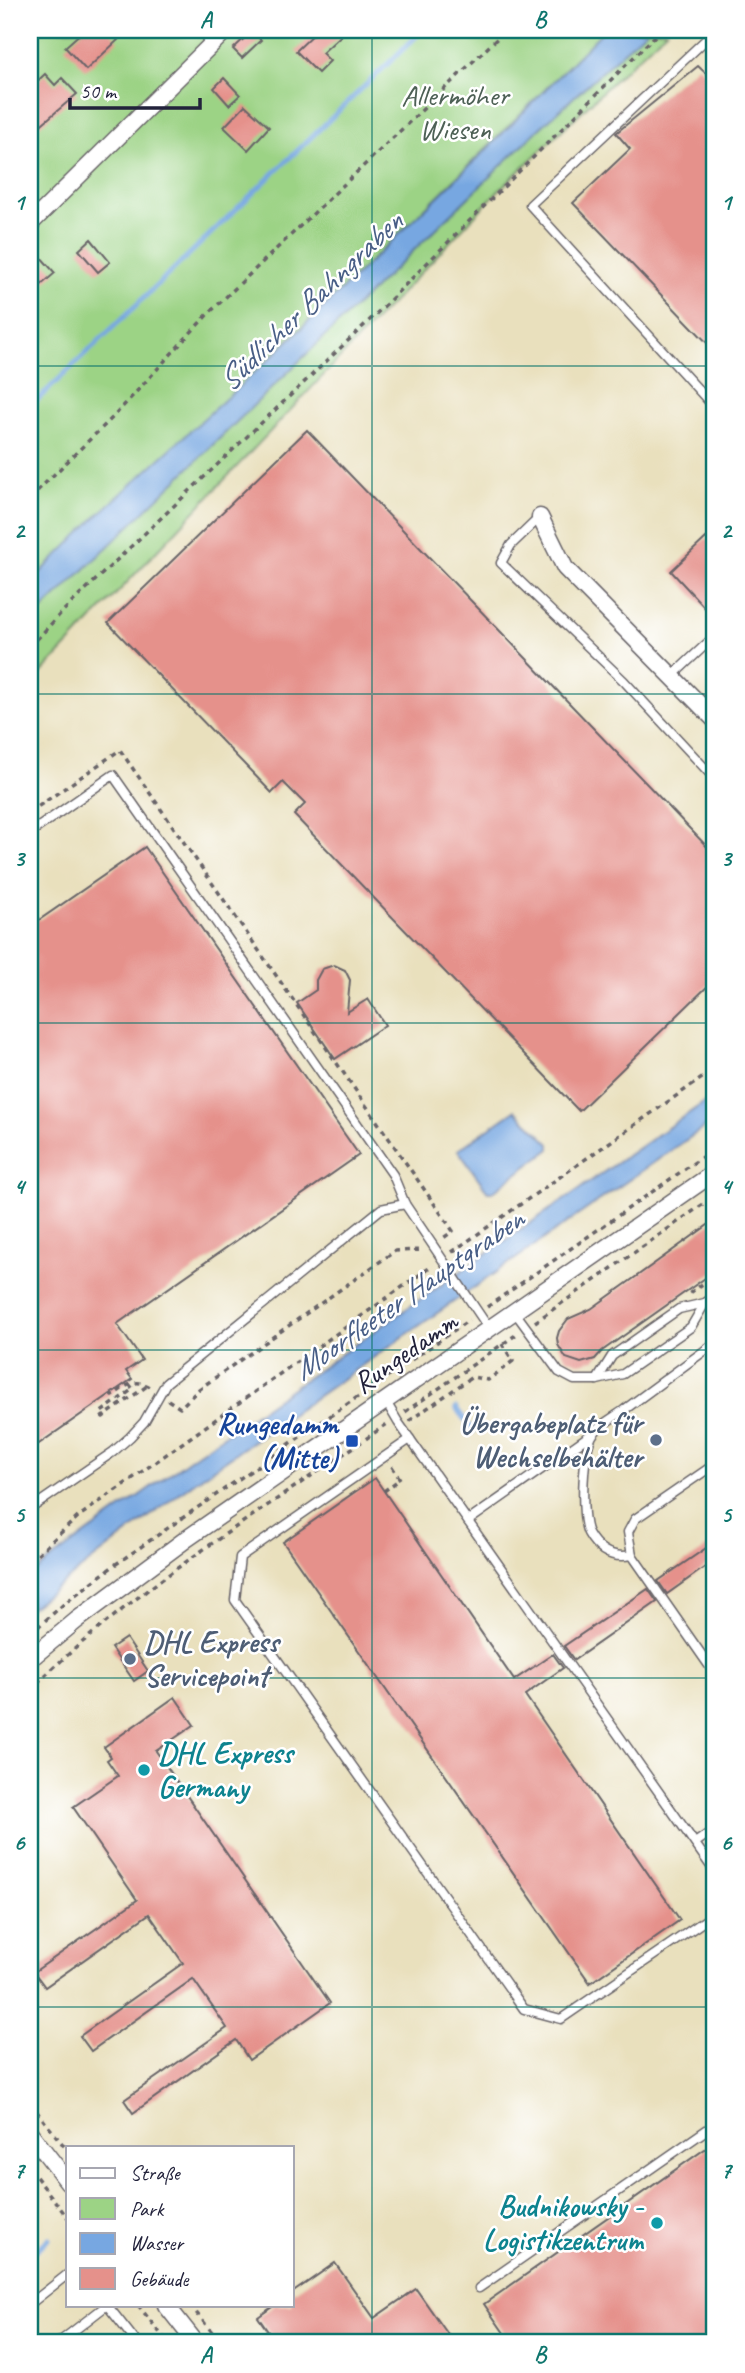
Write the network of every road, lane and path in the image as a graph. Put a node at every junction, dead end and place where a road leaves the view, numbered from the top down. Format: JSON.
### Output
{"nodes":[{"id":1,"x":226,"y":30,"type":"edge"},
{"id":2,"x":506,"y":30,"type":"edge"},
{"id":3,"x":661,"y":30,"type":"edge"},
{"id":4,"x":715,"y":31,"type":"edge"},
{"id":5,"x":30,"y":224,"type":"edge"},
{"id":6,"x":715,"y":408,"type":"edge"},
{"id":7,"x":30,"y":498,"type":"edge"},
{"id":8,"x":540,"y":517,"type":"joint"},
{"id":9,"x":715,"y":636,"type":"edge"},
{"id":10,"x":30,"y":647,"type":"edge"},
{"id":11,"x":673,"y":676,"type":"junction"},
{"id":12,"x":715,"y":720,"type":"edge"},
{"id":13,"x":715,"y":779,"type":"edge"},
{"id":14,"x":30,"y":812,"type":"edge"},
{"id":15,"x":30,"y":834,"type":"edge"},
{"id":16,"x":715,"y":1069,"type":"edge"},
{"id":17,"x":715,"y":1148,"type":"edge"},
{"id":18,"x":715,"y":1172,"type":"edge"},
{"id":19,"x":715,"y":1196,"type":"edge"},
{"id":20,"x":405,"y":1204,"type":"junction"},
{"id":21,"x":434,"y":1245,"type":"junction"},
{"id":22,"x":445,"y":1261,"type":"junction"},
{"id":23,"x":715,"y":1296,"type":"edge"},
{"id":24,"x":705,"y":1303,"type":"junction"},
{"id":25,"x":513,"y":1310,"type":"junction"},
{"id":26,"x":479,"y":1312,"type":"junction"},
{"id":27,"x":488,"y":1327,"type":"junction"},
{"id":28,"x":527,"y":1327,"type":"junction"},
{"id":29,"x":715,"y":1343,"type":"edge"},
{"id":30,"x":502,"y":1344,"type":"junction"},
{"id":31,"x":597,"y":1380,"type":"junction"},
{"id":32,"x":129,"y":1384,"type":"junction"},
{"id":33,"x":147,"y":1386,"type":"junction"},
{"id":34,"x":110,"y":1394,"type":"dead end"},
{"id":35,"x":160,"y":1394,"type":"junction"},
{"id":36,"x":385,"y":1400,"type":"junction"},
{"id":37,"x":397,"y":1418,"type":"junction"},
{"id":38,"x":402,"y":1427,"type":"junction"},
{"id":39,"x":593,"y":1433,"type":"junction"},
{"id":40,"x":410,"y":1439,"type":"junction"},
{"id":41,"x":385,"y":1457,"type":"junction"},
{"id":42,"x":715,"y":1464,"type":"edge"},
{"id":43,"x":384,"y":1491,"type":"dead end"},
{"id":44,"x":30,"y":1509,"type":"edge"},
{"id":45,"x":468,"y":1521,"type":"junction"},
{"id":46,"x":632,"y":1555,"type":"junction"},
{"id":47,"x":30,"y":1561,"type":"edge"},
{"id":48,"x":30,"y":1634,"type":"edge"},
{"id":49,"x":30,"y":1659,"type":"edge"},
{"id":50,"x":715,"y":1674,"type":"edge"},
{"id":51,"x":30,"y":1690,"type":"edge"},
{"id":52,"x":715,"y":1829,"type":"edge"},
{"id":53,"x":695,"y":1843,"type":"junction"},
{"id":54,"x":715,"y":1872,"type":"edge"},
{"id":55,"x":715,"y":1900,"type":"edge"},
{"id":56,"x":30,"y":2103,"type":"edge"},
{"id":57,"x":715,"y":2124,"type":"edge"},
{"id":58,"x":30,"y":2133,"type":"edge"},
{"id":59,"x":66,"y":2148,"type":"edge"},
{"id":60,"x":30,"y":2169,"type":"edge"},
{"id":61,"x":66,"y":2179,"type":"edge"},
{"id":62,"x":66,"y":2215,"type":"edge"},
{"id":63,"x":66,"y":2276,"type":"edge"},
{"id":64,"x":479,"y":2288,"type":"dead end"},
{"id":65,"x":30,"y":2304,"type":"edge"},
{"id":66,"x":106,"y":2306,"type":"edge"},
{"id":67,"x":108,"y":2306,"type":"edge"},
{"id":68,"x":139,"y":2306,"type":"edge"},
{"id":69,"x":167,"y":2306,"type":"edge"},
{"id":70,"x":191,"y":2306,"type":"edge"},
{"id":71,"x":58,"y":2343,"type":"edge"},
{"id":72,"x":137,"y":2343,"type":"edge"},
{"id":73,"x":169,"y":2343,"type":"edge"},
{"id":74,"x":196,"y":2343,"type":"edge"},
{"id":75,"x":220,"y":2343,"type":"edge"}],
"edges":[{"from":1,"to":5,"type":"street"},
{"from":2,"to":7,"type":"path"},
{"from":3,"to":10,"type":"path"},
{"from":4,"to":6,"type":"lane"},
{"from":8,"to":11,"type":"street"},
{"from":8,"to":13,"type":"lane"},
{"from":9,"to":11,"type":"lane"},
{"from":11,"to":12,"type":"street"},
{"from":14,"to":21,"type":"path"},
{"from":15,"to":20,"type":"lane"},
{"from":16,"to":22,"type":"path"},
{"from":17,"to":26,"type":"path"},
{"from":18,"to":25,"type":"street","name":"Rungedamm"},
{"from":19,"to":28,"type":"path"},
{"from":20,"to":21,"type":"lane"},
{"from":20,"to":35,"type":"lane"},
{"from":21,"to":22,"type":"lane"},
{"from":21,"to":35,"type":"path"},
{"from":22,"to":26,"type":"lane"},
{"from":22,"to":47,"type":"path"},
{"from":23,"to":24,"type":"lane"},
{"from":24,"to":31,"type":"lane"},
{"from":24,"to":31,"type":"lane"},
{"from":25,"to":27,"type":"street","name":"Rungedamm"},
{"from":25,"to":28,"type":"lane"},
{"from":26,"to":27,"type":"lane"},
{"from":26,"to":48,"type":"path"},
{"from":27,"to":36,"type":"street","name":"Rungedamm"},
{"from":28,"to":30,"type":"path"},
{"from":28,"to":31,"type":"lane"},
{"from":29,"to":39,"type":"lane"},
{"from":30,"to":37,"type":"path"},
{"from":30,"to":38,"type":"path"},
{"from":32,"to":33,"type":"path"},
{"from":32,"to":33,"type":"path"},
{"from":32,"to":34,"type":"path"},
{"from":33,"to":35,"type":"path"},
{"from":35,"to":44,"type":"lane"},
{"from":36,"to":37,"type":"lane"},
{"from":36,"to":49,"type":"street","name":"Rungedamm"},
{"from":37,"to":38,"type":"lane"},
{"from":37,"to":51,"type":"path"},
{"from":38,"to":40,"type":"lane"},
{"from":39,"to":45,"type":"lane"},
{"from":39,"to":46,"type":"lane"},
{"from":40,"to":41,"type":"lane"},
{"from":40,"to":45,"type":"lane"},
{"from":41,"to":43,"type":"path"},
{"from":41,"to":55,"type":"lane"},
{"from":42,"to":46,"type":"lane"},
{"from":45,"to":53,"type":"lane"},
{"from":46,"to":50,"type":"lane"},
{"from":52,"to":53,"type":"lane"},
{"from":53,"to":54,"type":"lane"},
{"from":56,"to":59,"type":"path"},
{"from":57,"to":64,"type":"lane"},
{"from":58,"to":61,"type":"street"},
{"from":60,"to":62,"type":"path"},
{"from":63,"to":65,"type":"lane"},
{"from":66,"to":71,"type":"lane"},
{"from":67,"to":72,"type":"lane"},
{"from":68,"to":73,"type":"path"},
{"from":69,"to":74,"type":"street"},
{"from":70,"to":75,"type":"path"}]}
